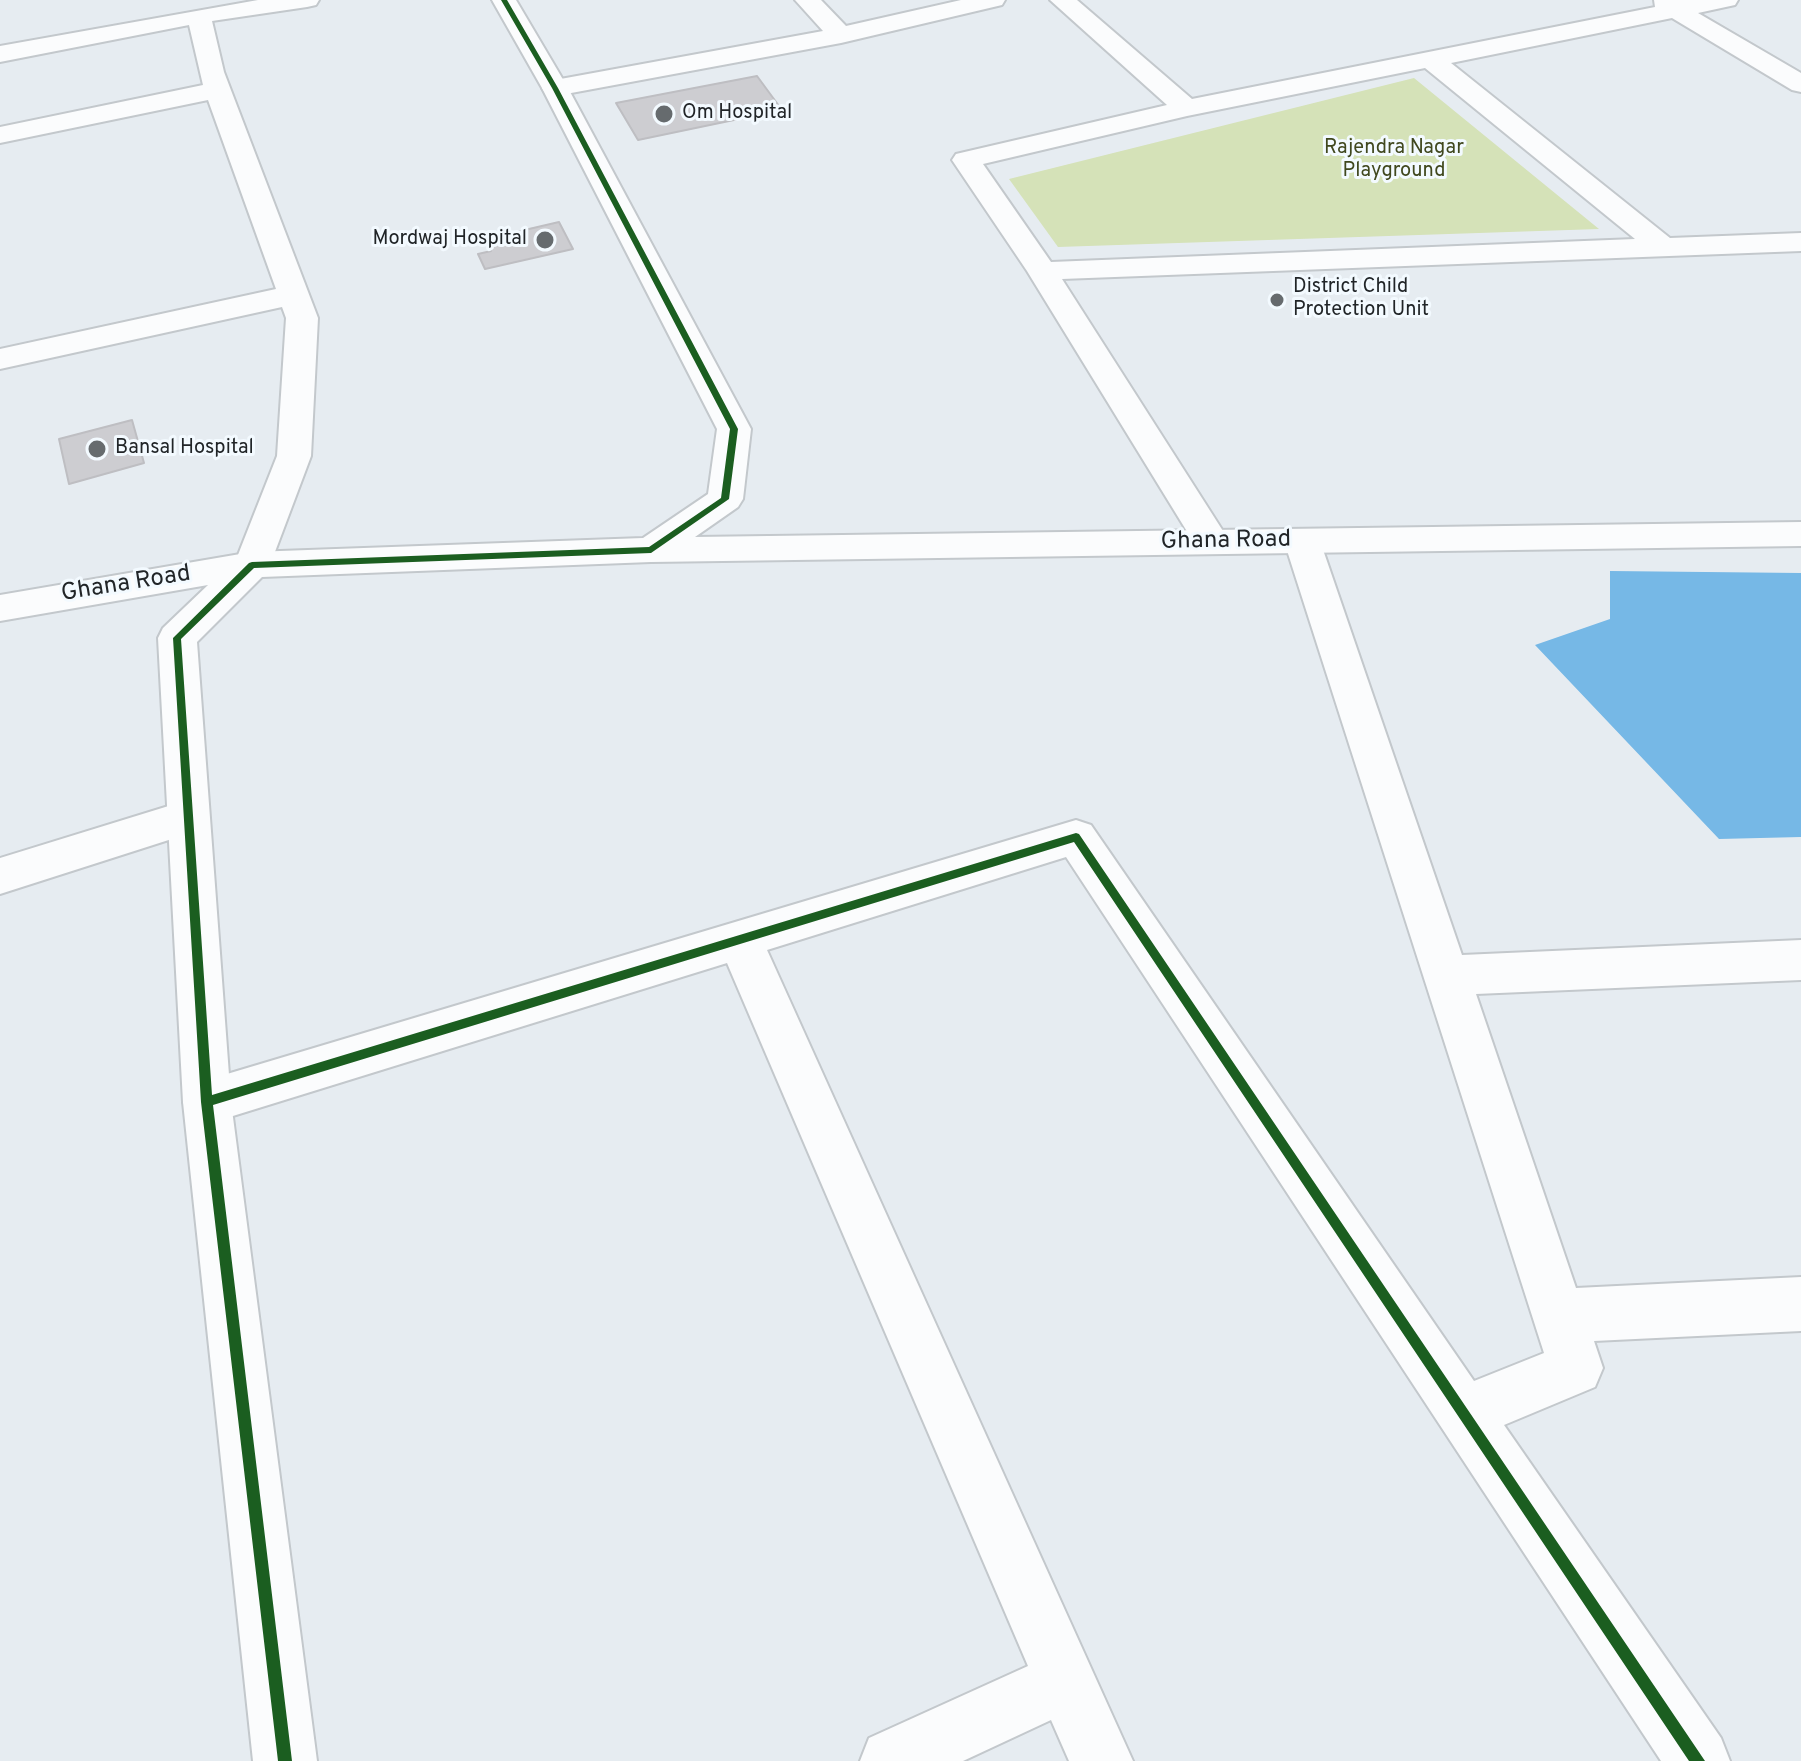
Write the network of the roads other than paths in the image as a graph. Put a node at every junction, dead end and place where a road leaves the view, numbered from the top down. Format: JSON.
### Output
{"nodes":[{"id":1,"x":307,"y":0,"type":"edge"},
{"id":2,"x":504,"y":0,"type":"edge"},
{"id":3,"x":807,"y":0,"type":"edge"},
{"id":4,"x":993,"y":0,"type":"edge"},
{"id":5,"x":1062,"y":0,"type":"edge"},
{"id":6,"x":1726,"y":0,"type":"edge"},
{"id":7,"x":1666,"y":4,"type":"edge"},
{"id":8,"x":215,"y":11,"type":"edge"},
{"id":9,"x":841,"y":35,"type":"junction"},
{"id":10,"x":0,"y":54,"type":"edge"},
{"id":11,"x":1430,"y":59,"type":"junction"},
{"id":12,"x":1801,"y":84,"type":"edge"},
{"id":13,"x":555,"y":88,"type":"junction"},
{"id":14,"x":218,"y":90,"type":"junction"},
{"id":15,"x":1187,"y":108,"type":"junction"},
{"id":16,"x":0,"y":135,"type":"edge"},
{"id":17,"x":1801,"y":242,"type":"edge"},
{"id":18,"x":1663,"y":247,"type":"junction"},
{"id":19,"x":1042,"y":271,"type":"junction"},
{"id":20,"x":293,"y":295,"type":"junction"},
{"id":21,"x":0,"y":359,"type":"edge"},
{"id":22,"x":1801,"y":534,"type":"edge"},
{"id":23,"x":1302,"y":541,"type":"junction"},
{"id":24,"x":1212,"y":542,"type":"junction"},
{"id":25,"x":651,"y":550,"type":"junction"},
{"id":26,"x":252,"y":565,"type":"junction"},
{"id":27,"x":0,"y":608,"type":"edge"},
{"id":28,"x":188,"y":817,"type":"junction"},
{"id":29,"x":0,"y":876,"type":"edge"},
{"id":30,"x":739,"y":939,"type":"junction"},
{"id":31,"x":1798,"y":966,"type":"edge"},
{"id":32,"x":1446,"y":976,"type":"junction"},
{"id":33,"x":207,"y":1102,"type":"junction"},
{"id":34,"x":1801,"y":1304,"type":"edge"},
{"id":35,"x":1559,"y":1316,"type":"junction"},
{"id":36,"x":1464,"y":1413,"type":"junction"},
{"id":37,"x":1066,"y":1681,"type":"junction"},
{"id":38,"x":285,"y":1761,"type":"edge"},
{"id":39,"x":892,"y":1761,"type":"edge"},
{"id":40,"x":1101,"y":1761,"type":"edge"},
{"id":41,"x":1698,"y":1761,"type":"edge"}],
"edges":[{"from":1,"to":8,"type":"street"},
{"from":2,"to":13,"type":"street"},
{"from":3,"to":9,"type":"street"},
{"from":4,"to":9,"type":"street"},
{"from":5,"to":15,"type":"street"},
{"from":6,"to":7,"type":"street"},
{"from":7,"to":11,"type":"street"},
{"from":7,"to":12,"type":"street"},
{"from":8,"to":10,"type":"street"},
{"from":8,"to":14,"type":"street"},
{"from":9,"to":13,"type":"street"},
{"from":11,"to":15,"type":"street"},
{"from":11,"to":18,"type":"street"},
{"from":13,"to":25,"type":"street"},
{"from":14,"to":16,"type":"street"},
{"from":14,"to":20,"type":"street"},
{"from":15,"to":19,"type":"street"},
{"from":17,"to":18,"type":"street"},
{"from":18,"to":19,"type":"street"},
{"from":19,"to":24,"type":"street"},
{"from":20,"to":21,"type":"street"},
{"from":20,"to":26,"type":"street"},
{"from":22,"to":23,"type":"street","name":"Ghana Road"},
{"from":23,"to":24,"type":"street","name":"Ghana Road"},
{"from":23,"to":32,"type":"street"},
{"from":24,"to":25,"type":"street","name":"Ghana Road"},
{"from":25,"to":26,"type":"street","name":"Ghana Road"},
{"from":26,"to":27,"type":"street","name":"Ghana Road"},
{"from":26,"to":28,"type":"street"},
{"from":28,"to":29,"type":"street"},
{"from":28,"to":33,"type":"street"},
{"from":30,"to":33,"type":"street"},
{"from":30,"to":36,"type":"street"},
{"from":30,"to":37,"type":"street"},
{"from":31,"to":32,"type":"street"},
{"from":32,"to":35,"type":"street"},
{"from":33,"to":38,"type":"street"},
{"from":34,"to":35,"type":"street"},
{"from":35,"to":36,"type":"street"},
{"from":36,"to":41,"type":"street"},
{"from":37,"to":39,"type":"street"},
{"from":37,"to":40,"type":"street"}]}
